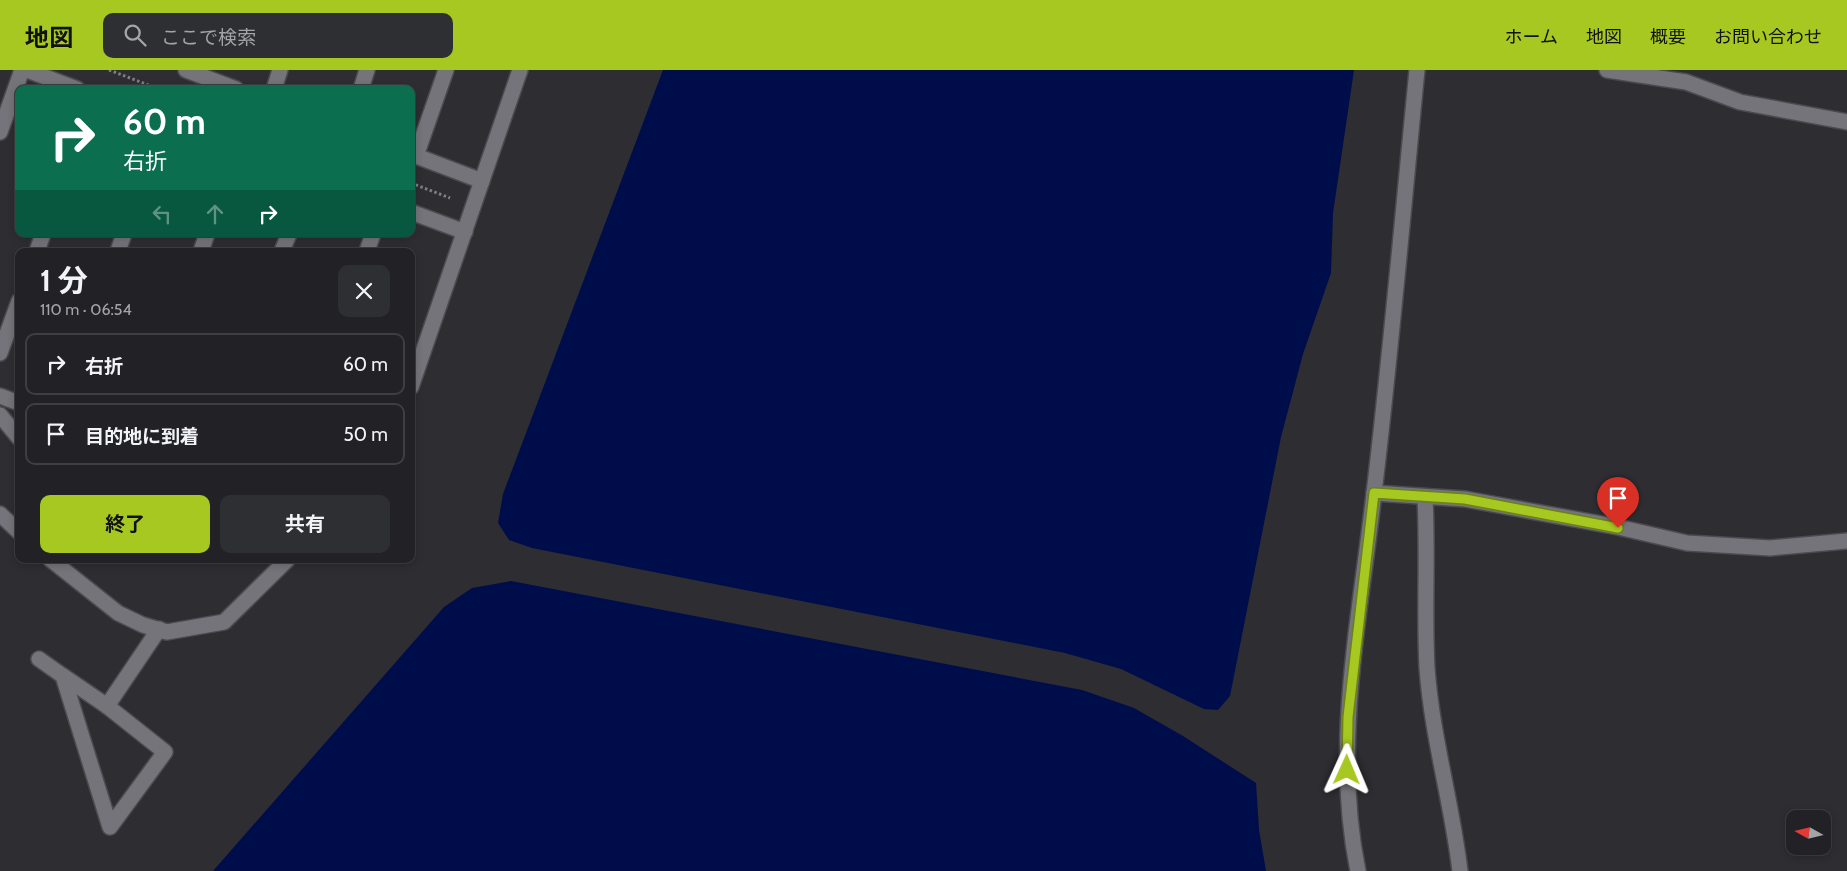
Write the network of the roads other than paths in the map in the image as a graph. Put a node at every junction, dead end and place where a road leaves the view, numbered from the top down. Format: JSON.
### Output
{"nodes":[{"id":1,"x":22,"y":70,"type":"edge"},
{"id":2,"x":27,"y":70,"type":"edge"},
{"id":3,"x":280,"y":70,"type":"edge"},
{"id":4,"x":367,"y":70,"type":"edge"},
{"id":5,"x":446,"y":70,"type":"edge"},
{"id":6,"x":520,"y":70,"type":"edge"},
{"id":7,"x":1418,"y":70,"type":"edge"},
{"id":8,"x":1607,"y":70,"type":"edge"},
{"id":9,"x":197,"y":72,"type":"edge"},
{"id":10,"x":17,"y":85,"type":"edge"},
{"id":11,"x":66,"y":85,"type":"edge"},
{"id":12,"x":227,"y":85,"type":"edge"},
{"id":13,"x":275,"y":85,"type":"edge"},
{"id":14,"x":362,"y":85,"type":"edge"},
{"id":15,"x":15,"y":90,"type":"edge"},
{"id":16,"x":1847,"y":122,"type":"edge"},
{"id":17,"x":0,"y":132,"type":"edge"},
{"id":18,"x":415,"y":152,"type":"edge"},
{"id":19,"x":415,"y":155,"type":"edge"},
{"id":20,"x":482,"y":181,"type":"junction"},
{"id":21,"x":415,"y":213,"type":"edge"},
{"id":22,"x":465,"y":232,"type":"junction"},
{"id":23,"x":15,"y":312,"type":"edge"},
{"id":24,"x":0,"y":354,"type":"edge"},
{"id":25,"x":415,"y":376,"type":"edge"},
{"id":26,"x":0,"y":396,"type":"edge"},
{"id":27,"x":15,"y":402,"type":"edge"},
{"id":28,"x":0,"y":415,"type":"edge"},
{"id":29,"x":15,"y":433,"type":"edge"},
{"id":30,"x":1374,"y":493,"type":"junction"},
{"id":31,"x":1425,"y":498,"type":"junction"},
{"id":32,"x":0,"y":514,"type":"edge"},
{"id":33,"x":15,"y":528,"type":"edge"},
{"id":34,"x":1847,"y":541,"type":"edge"},
{"id":35,"x":55,"y":563,"type":"edge"},
{"id":36,"x":284,"y":563,"type":"edge"},
{"id":37,"x":159,"y":629,"type":"junction"},
{"id":38,"x":39,"y":659,"type":"dead end"},
{"id":39,"x":63,"y":676,"type":"junction"},
{"id":40,"x":107,"y":706,"type":"junction"},
{"id":41,"x":1358,"y":871,"type":"edge"},
{"id":42,"x":1460,"y":871,"type":"edge"}],
"edges":[{"from":1,"to":10,"type":"street"},
{"from":2,"to":11,"type":"street"},
{"from":3,"to":13,"type":"street"},
{"from":4,"to":14,"type":"street"},
{"from":5,"to":18,"type":"street"},
{"from":6,"to":20,"type":"street"},
{"from":7,"to":30,"type":"street"},
{"from":8,"to":16,"type":"street"},
{"from":9,"to":12,"type":"street"},
{"from":15,"to":17,"type":"street"},
{"from":19,"to":20,"type":"street"},
{"from":20,"to":22,"type":"street"},
{"from":21,"to":22,"type":"street"},
{"from":22,"to":25,"type":"street"},
{"from":23,"to":24,"type":"street"},
{"from":26,"to":27,"type":"street"},
{"from":28,"to":29,"type":"street"},
{"from":30,"to":31,"type":"street"},
{"from":30,"to":41,"type":"street"},
{"from":31,"to":34,"type":"street"},
{"from":31,"to":42,"type":"street"},
{"from":32,"to":33,"type":"street"},
{"from":35,"to":37,"type":"street"},
{"from":36,"to":37,"type":"street"},
{"from":37,"to":40,"type":"street"},
{"from":38,"to":39,"type":"street"},
{"from":39,"to":40,"type":"street"},
{"from":39,"to":40,"type":"street"}]}
